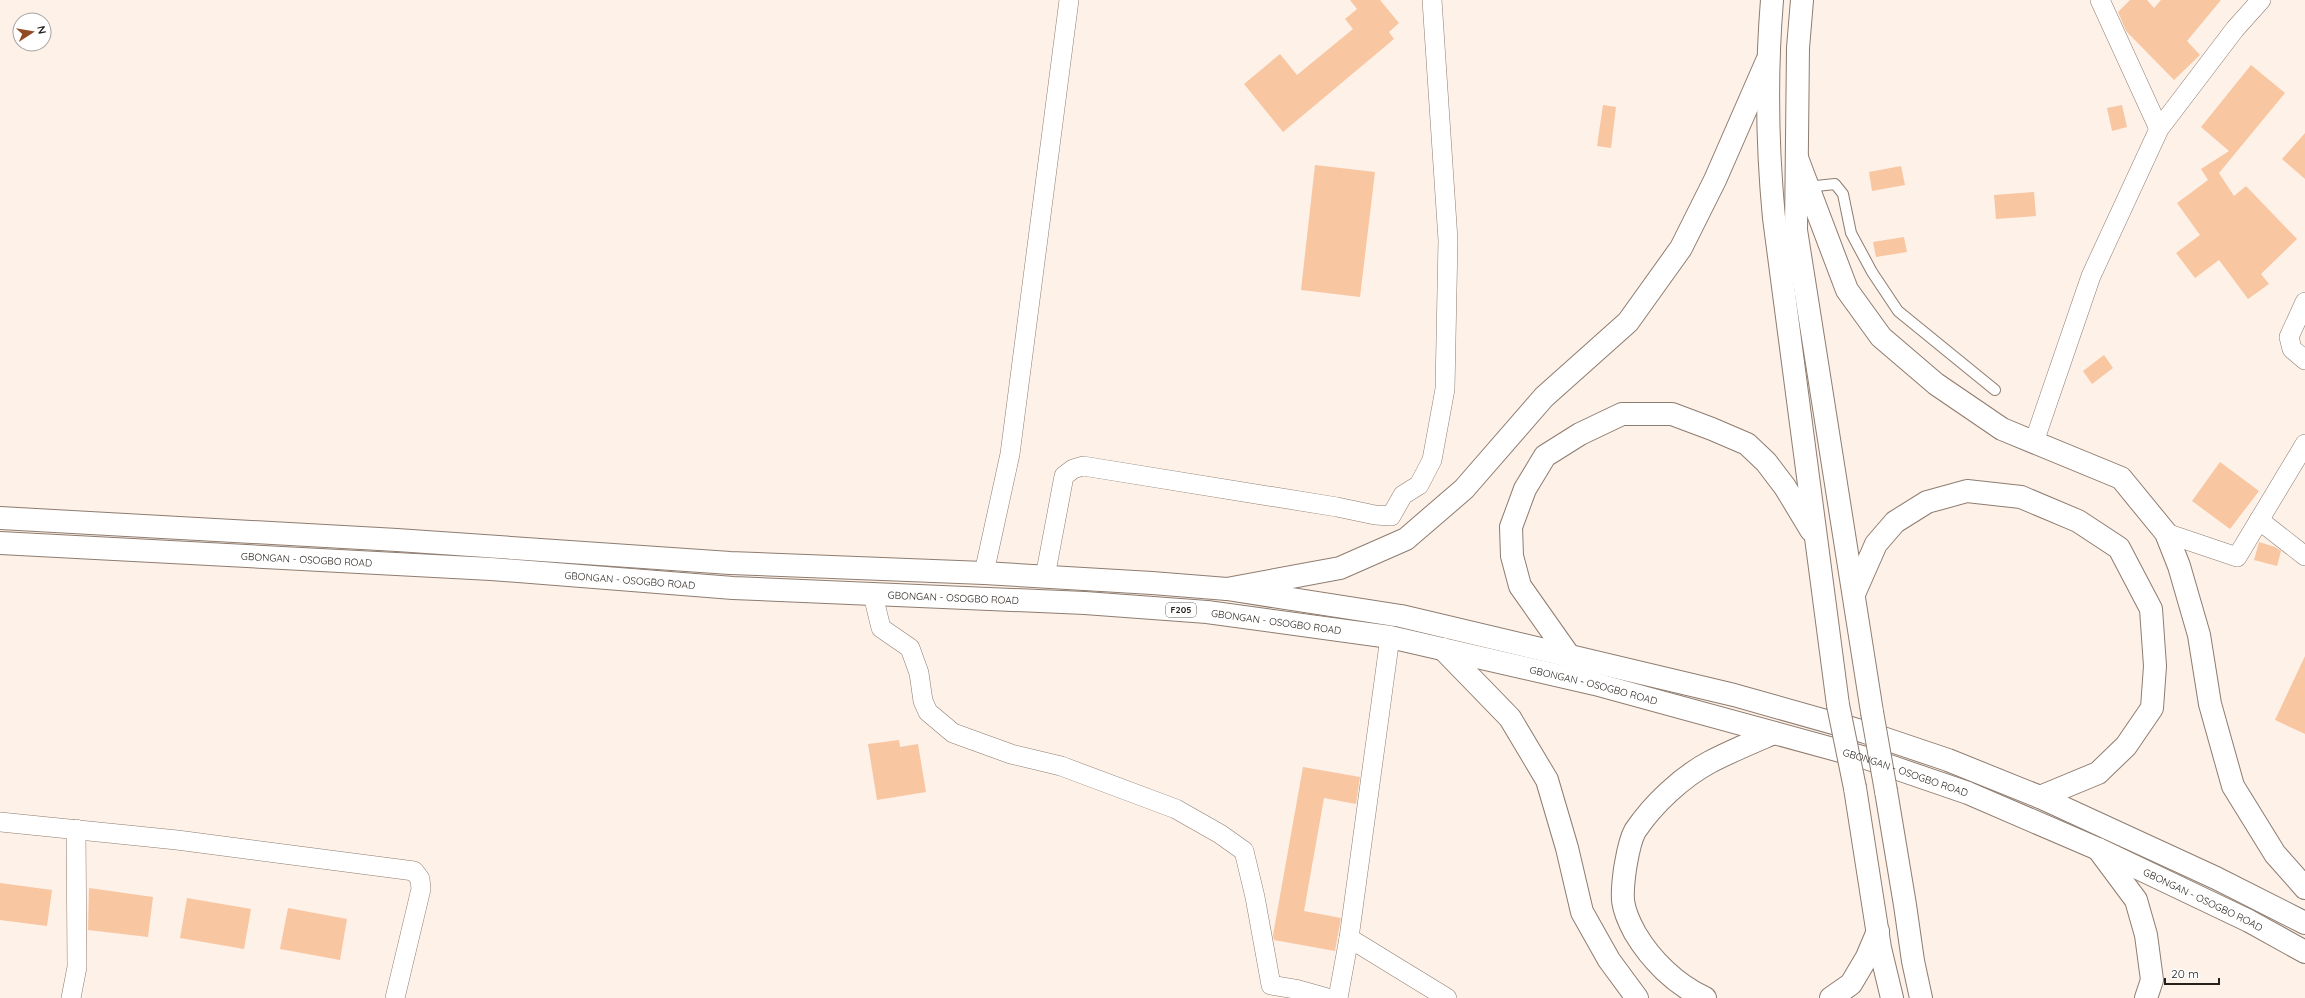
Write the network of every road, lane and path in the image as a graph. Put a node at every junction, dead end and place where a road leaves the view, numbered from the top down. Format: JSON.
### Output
{"nodes":[{"id":1,"x":1069,"y":0,"type":"edge"},
{"id":2,"x":1432,"y":0,"type":"edge"},
{"id":3,"x":1772,"y":0,"type":"edge"},
{"id":4,"x":1802,"y":0,"type":"edge"},
{"id":5,"x":2100,"y":0,"type":"edge"},
{"id":6,"x":2261,"y":0,"type":"edge"},
{"id":7,"x":1767,"y":61,"type":"junction"},
{"id":8,"x":2159,"y":128,"type":"junction"},
{"id":9,"x":1797,"y":158,"type":"junction"},
{"id":10,"x":1807,"y":187,"type":"junction"},
{"id":11,"x":2305,"y":302,"type":"edge"},
{"id":12,"x":2305,"y":360,"type":"edge"},
{"id":13,"x":1995,"y":390,"type":"dead end"},
{"id":14,"x":2034,"y":442,"type":"junction"},
{"id":15,"x":2305,"y":444,"type":"edge"},
{"id":16,"x":0,"y":518,"type":"edge"},
{"id":17,"x":2259,"y":520,"type":"junction"},
{"id":18,"x":2166,"y":533,"type":"junction"},
{"id":19,"x":1816,"y":537,"type":"junction"},
{"id":20,"x":0,"y":542,"type":"edge"},
{"id":21,"x":2305,"y":556,"type":"edge"},
{"id":22,"x":984,"y":573,"type":"junction"},
{"id":23,"x":1045,"y":577,"type":"junction"},
{"id":24,"x":1227,"y":589,"type":"junction"},
{"id":25,"x":1854,"y":594,"type":"junction"},
{"id":26,"x":873,"y":595,"type":"junction"},
{"id":27,"x":1390,"y":638,"type":"junction"},
{"id":28,"x":1443,"y":649,"type":"junction"},
{"id":29,"x":1570,"y":657,"type":"junction"},
{"id":30,"x":1774,"y":733,"type":"junction"},
{"id":31,"x":2040,"y":797,"type":"junction"},
{"id":32,"x":0,"y":822,"type":"edge"},
{"id":33,"x":76,"y":829,"type":"junction"},
{"id":34,"x":2098,"y":849,"type":"junction"},
{"id":35,"x":2305,"y":888,"type":"edge"},
{"id":36,"x":2305,"y":923,"type":"edge"},
{"id":37,"x":1878,"y":931,"type":"junction"},
{"id":38,"x":1349,"y":938,"type":"junction"},
{"id":39,"x":2305,"y":952,"type":"edge"},
{"id":40,"x":71,"y":998,"type":"edge"},
{"id":41,"x":395,"y":998,"type":"edge"},
{"id":42,"x":1327,"y":998,"type":"edge"},
{"id":43,"x":1338,"y":998,"type":"edge"},
{"id":44,"x":1447,"y":998,"type":"edge"},
{"id":45,"x":1637,"y":998,"type":"edge"},
{"id":46,"x":1705,"y":998,"type":"edge"},
{"id":47,"x":1831,"y":998,"type":"edge"},
{"id":48,"x":1892,"y":998,"type":"edge"},
{"id":49,"x":1921,"y":998,"type":"edge"},
{"id":50,"x":2146,"y":998,"type":"edge"}],
"edges":[{"from":1,"to":22,"type":"street"},
{"from":2,"to":23,"type":"street"},
{"from":3,"to":7,"type":"main road"},
{"from":4,"to":9,"type":"main road"},
{"from":5,"to":8,"type":"street"},
{"from":6,"to":8,"type":"street"},
{"from":7,"to":19,"type":"main road"},
{"from":7,"to":24,"type":"main road"},
{"from":8,"to":14,"type":"street"},
{"from":9,"to":10,"type":"main road"},
{"from":9,"to":25,"type":"main road"},
{"from":10,"to":13,"type":"lane"},
{"from":10,"to":14,"type":"main road"},
{"from":11,"to":12,"type":"street"},
{"from":14,"to":18,"type":"main road"},
{"from":15,"to":17,"type":"street"},
{"from":16,"to":22,"type":"main road"},
{"from":17,"to":18,"type":"street"},
{"from":17,"to":21,"type":"street"},
{"from":18,"to":35,"type":"main road"},
{"from":19,"to":29,"type":"main road"},
{"from":19,"to":37,"type":"main road","bridge":true},
{"from":20,"to":26,"type":"main road","name":"GBONGAN - OSOGBO ROAD","number":"F205"},
{"from":22,"to":23,"type":"main road"},
{"from":23,"to":24,"type":"main road"},
{"from":24,"to":29,"type":"main road"},
{"from":25,"to":31,"type":"main road"},
{"from":25,"to":49,"type":"main road","bridge":true},
{"from":26,"to":27,"type":"main road","name":"GBONGAN - OSOGBO ROAD","number":"F205"},
{"from":26,"to":42,"type":"street"},
{"from":27,"to":28,"type":"main road","name":"GBONGAN - OSOGBO ROAD","number":"F205"},
{"from":27,"to":38,"type":"street"},
{"from":28,"to":30,"type":"main road","name":"GBONGAN - OSOGBO ROAD","number":"F205"},
{"from":28,"to":45,"type":"main road"},
{"from":29,"to":31,"type":"main road"},
{"from":30,"to":34,"type":"main road","name":"GBONGAN - OSOGBO ROAD","number":"F205"},
{"from":30,"to":46,"type":"main road"},
{"from":31,"to":36,"type":"main road"},
{"from":32,"to":33,"type":"street"},
{"from":33,"to":40,"type":"street"},
{"from":33,"to":41,"type":"street"},
{"from":34,"to":39,"type":"main road","name":"GBONGAN - OSOGBO ROAD","number":"F205"},
{"from":34,"to":50,"type":"main road"},
{"from":37,"to":47,"type":"main road"},
{"from":37,"to":48,"type":"main road"},
{"from":38,"to":43,"type":"street"},
{"from":38,"to":44,"type":"street"}]}
